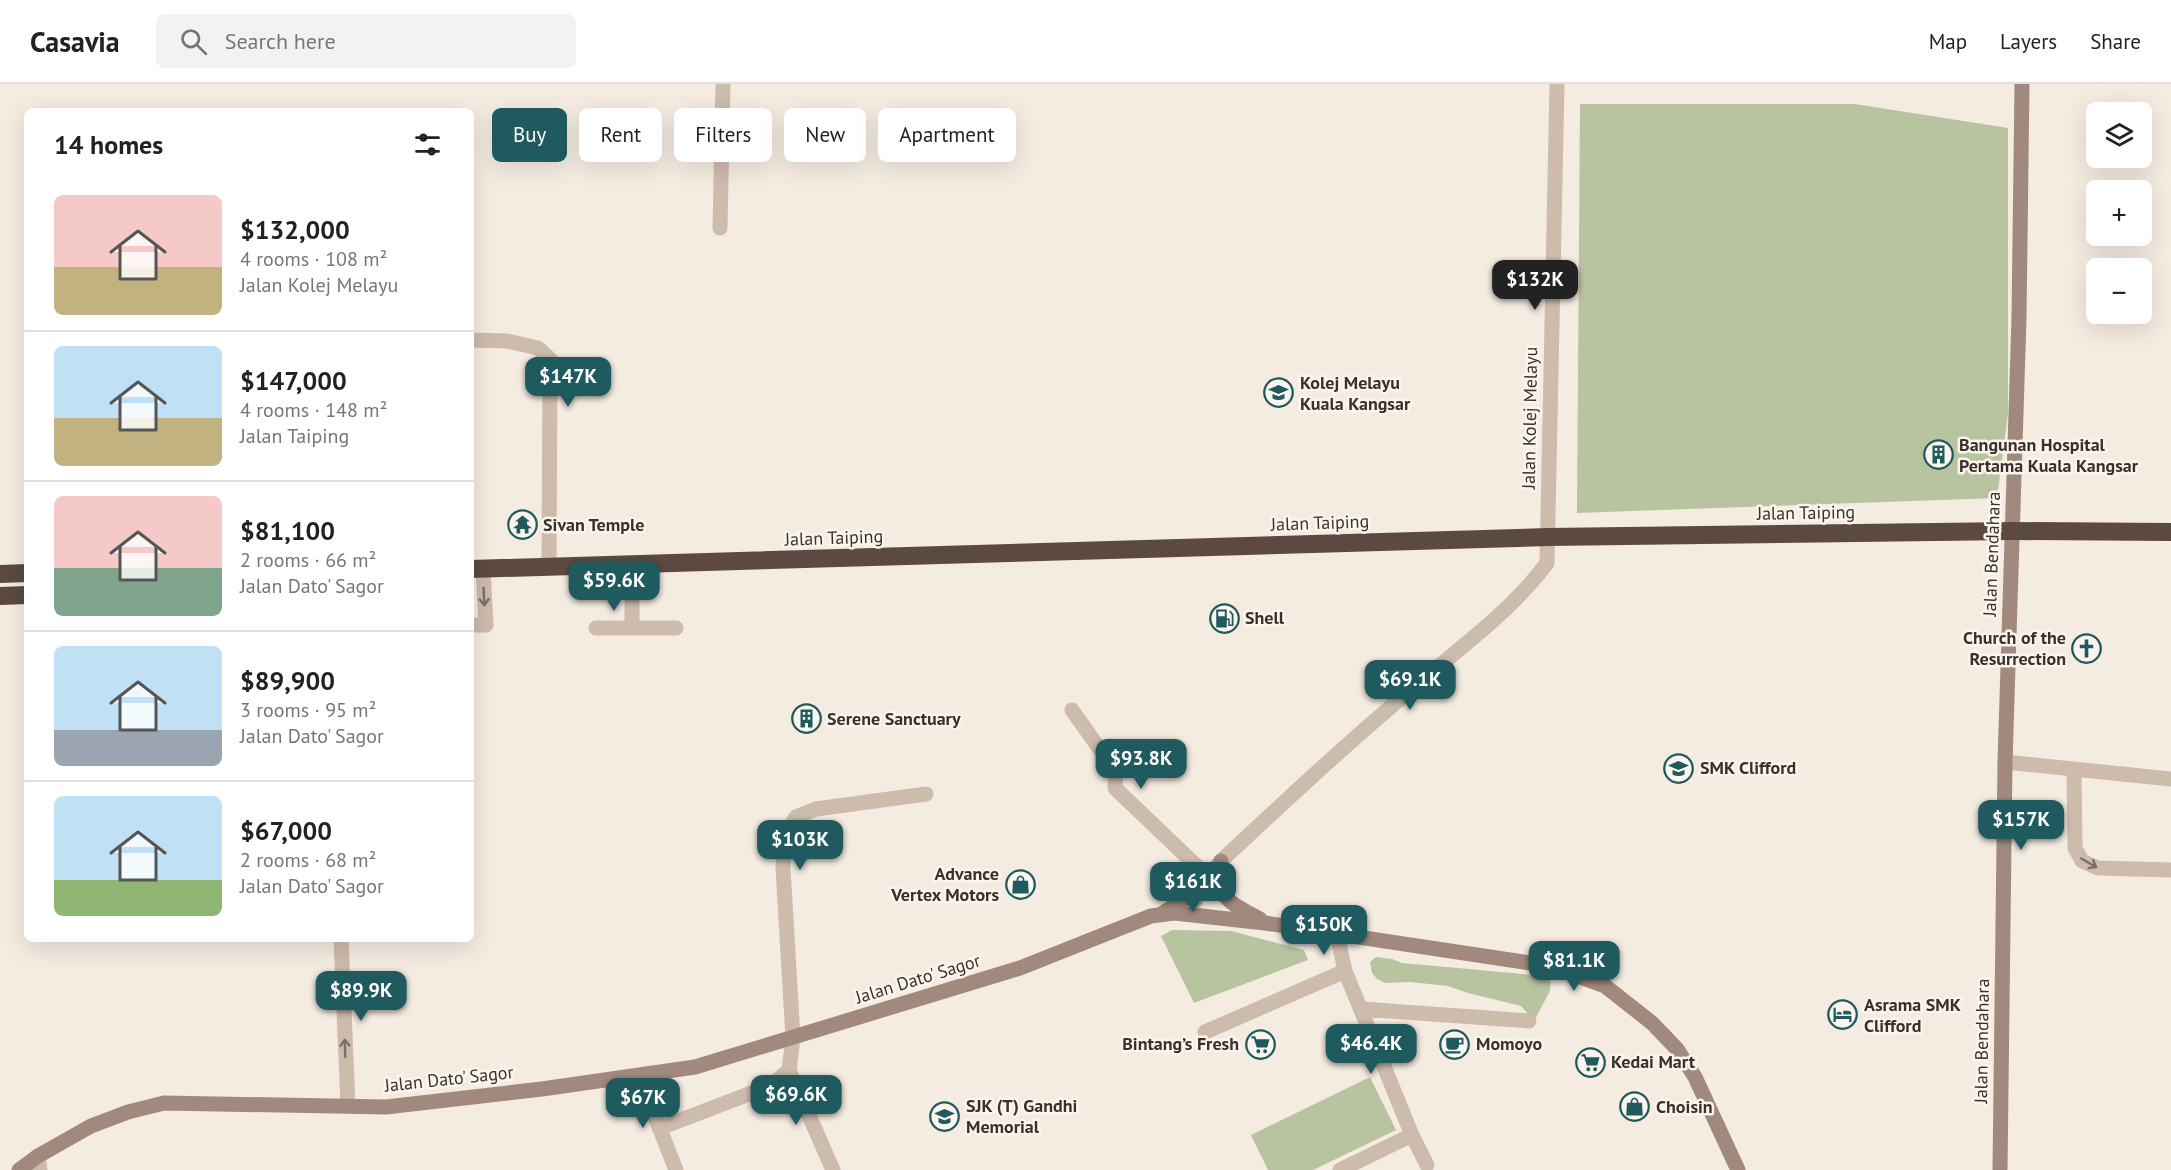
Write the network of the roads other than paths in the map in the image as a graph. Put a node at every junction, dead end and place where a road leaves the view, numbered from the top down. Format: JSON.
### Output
{"nodes":[{"id":1,"x":723,"y":84,"type":"edge"},
{"id":2,"x":1557,"y":84,"type":"edge"},
{"id":3,"x":2022,"y":84,"type":"edge"},
{"id":4,"x":720,"y":228,"type":"dead end"},
{"id":5,"x":474,"y":340,"type":"edge"},
{"id":6,"x":2013,"y":531,"type":"junction"},
{"id":7,"x":2171,"y":532,"type":"edge"},
{"id":8,"x":1548,"y":537,"type":"junction"},
{"id":9,"x":632,"y":565,"type":"junction"},
{"id":10,"x":549,"y":567,"type":"junction"},
{"id":11,"x":477,"y":569,"type":"edge"},
{"id":12,"x":24,"y":573,"type":"edge"},
{"id":13,"x":0,"y":574,"type":"edge"},
{"id":14,"x":24,"y":595,"type":"edge"},
{"id":15,"x":0,"y":596,"type":"edge"},
{"id":16,"x":474,"y":625,"type":"edge"},
{"id":17,"x":596,"y":628,"type":"dead end"},
{"id":18,"x":632,"y":628,"type":"junction"},
{"id":19,"x":676,"y":628,"type":"dead end"},
{"id":20,"x":1072,"y":710,"type":"dead end"},
{"id":21,"x":2005,"y":762,"type":"junction"},
{"id":22,"x":2074,"y":770,"type":"junction"},
{"id":23,"x":2171,"y":780,"type":"edge"},
{"id":24,"x":926,"y":794,"type":"dead end"},
{"id":25,"x":1221,"y":861,"type":"junction"},
{"id":26,"x":2171,"y":870,"type":"edge"},
{"id":27,"x":1205,"y":880,"type":"junction"},
{"id":28,"x":1195,"y":901,"type":"junction"},
{"id":29,"x":1167,"y":913,"type":"junction"},
{"id":30,"x":1213,"y":916,"type":"junction"},
{"id":31,"x":1265,"y":923,"type":"junction"},
{"id":32,"x":1336,"y":933,"type":"junction"},
{"id":33,"x":341,"y":942,"type":"edge"},
{"id":34,"x":1345,"y":971,"type":"junction"},
{"id":35,"x":1362,"y":1009,"type":"junction"},
{"id":36,"x":1529,"y":1021,"type":"dead end"},
{"id":37,"x":1205,"y":1032,"type":"dead end"},
{"id":38,"x":793,"y":1038,"type":"junction"},
{"id":39,"x":789,"y":1070,"type":"junction"},
{"id":40,"x":639,"y":1076,"type":"junction"},
{"id":41,"x":348,"y":1106,"type":"junction"},
{"id":42,"x":660,"y":1128,"type":"junction"},
{"id":43,"x":1412,"y":1136,"type":"junction"},
{"id":44,"x":39,"y":1163,"type":"edge"},
{"id":45,"x":1427,"y":1165,"type":"dead end"},
{"id":46,"x":19,"y":1170,"type":"edge"},
{"id":47,"x":676,"y":1170,"type":"edge"},
{"id":48,"x":833,"y":1170,"type":"edge"},
{"id":49,"x":1340,"y":1170,"type":"edge"},
{"id":50,"x":1738,"y":1170,"type":"edge"},
{"id":51,"x":2000,"y":1170,"type":"edge"}],
"edges":[{"from":1,"to":4,"type":"street"},
{"from":2,"to":8,"type":"street","name":"Jalan Kolej Melayu"},
{"from":3,"to":6,"type":"main road","name":"Jalan Bendahara"},
{"from":5,"to":10,"type":"street"},
{"from":6,"to":7,"type":"highway","name":"Jalan Taiping"},
{"from":6,"to":8,"type":"highway","name":"Jalan Taiping"},
{"from":6,"to":21,"type":"main road","name":"Jalan Bendahara"},
{"from":8,"to":9,"type":"highway","name":"Jalan Taiping"},
{"from":8,"to":25,"type":"street","name":"Jalan Kolej Melayu"},
{"from":9,"to":10,"type":"highway","name":"Jalan Taiping"},
{"from":9,"to":18,"type":"street"},
{"from":10,"to":11,"type":"highway","name":"Jalan Taiping"},
{"from":11,"to":16,"type":"street","one_way":true},
{"from":12,"to":13,"type":"highway"},
{"from":14,"to":15,"type":"highway"},
{"from":17,"to":18,"type":"street"},
{"from":18,"to":19,"type":"street"},
{"from":20,"to":27,"type":"street"},
{"from":21,"to":22,"type":"street"},
{"from":21,"to":51,"type":"main road","name":"Jalan Bendahara"},
{"from":22,"to":23,"type":"street"},
{"from":22,"to":26,"type":"street","one_way":true},
{"from":24,"to":38,"type":"street"},
{"from":25,"to":27,"type":"street","name":"Jalan Kolej Melayu"},
{"from":25,"to":31,"type":"main road"},
{"from":27,"to":28,"type":"street","name":"Jalan Kolej Melayu"},
{"from":27,"to":29,"type":"main road"},
{"from":28,"to":29,"type":"street"},
{"from":28,"to":30,"type":"street"},
{"from":29,"to":30,"type":"main road","name":"Jalan Dato' Sagor"},
{"from":29,"to":38,"type":"main road","name":"Jalan Dato' Sagor"},
{"from":30,"to":31,"type":"main road","name":"Jalan Dato' Sagor"},
{"from":31,"to":32,"type":"main road","name":"Jalan Dato' Sagor"},
{"from":32,"to":34,"type":"street"},
{"from":32,"to":50,"type":"main road","name":"Jalan Dato' Sagor"},
{"from":41,"to":33,"type":"street","one_way":true},
{"from":34,"to":35,"type":"street"},
{"from":34,"to":37,"type":"street"},
{"from":35,"to":36,"type":"street"},
{"from":35,"to":43,"type":"street"},
{"from":38,"to":39,"type":"street"},
{"from":38,"to":40,"type":"main road","name":"Jalan Dato' Sagor"},
{"from":39,"to":42,"type":"street"},
{"from":39,"to":48,"type":"street"},
{"from":40,"to":41,"type":"main road","name":"Jalan Dato' Sagor"},
{"from":40,"to":42,"type":"street"},
{"from":41,"to":44,"type":"main road","name":"Jalan Dato' Sagor"},
{"from":42,"to":47,"type":"street"},
{"from":43,"to":45,"type":"street"},
{"from":43,"to":49,"type":"street"},
{"from":44,"to":46,"type":"main road","name":"Jalan Dato' Sagor"}]}
